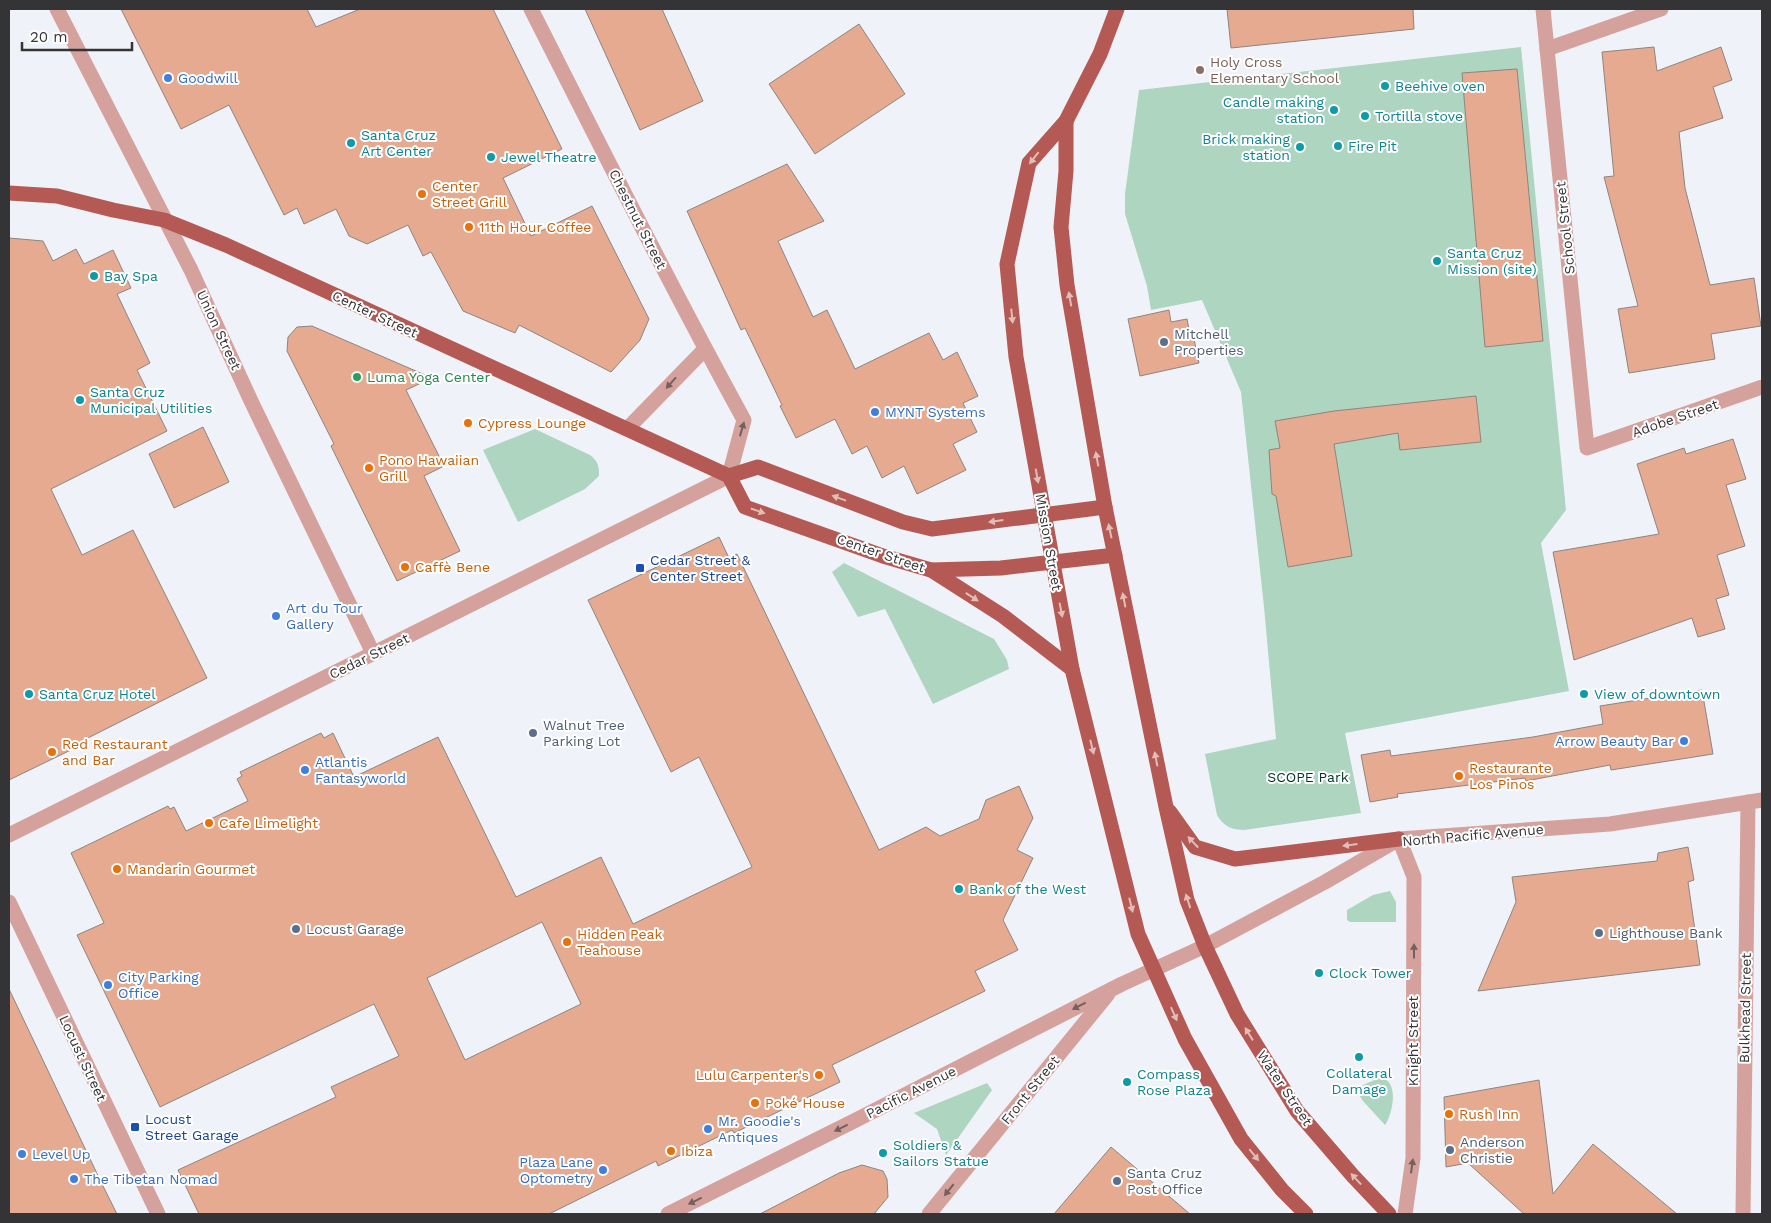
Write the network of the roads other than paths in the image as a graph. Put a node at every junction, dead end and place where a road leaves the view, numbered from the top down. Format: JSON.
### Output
{"nodes":[{"id":1,"x":57,"y":9,"type":"edge"},
{"id":2,"x":531,"y":9,"type":"edge"},
{"id":3,"x":1117,"y":9,"type":"edge"},
{"id":4,"x":1543,"y":9,"type":"edge"},
{"id":5,"x":1661,"y":9,"type":"edge"},
{"id":6,"x":1547,"y":49,"type":"junction"},
{"id":7,"x":1066,"y":121,"type":"junction"},
{"id":8,"x":9,"y":193,"type":"edge"},
{"id":9,"x":164,"y":220,"type":"junction"},
{"id":10,"x":705,"y":348,"type":"junction"},
{"id":11,"x":1762,"y":387,"type":"edge"},
{"id":12,"x":626,"y":429,"type":"junction"},
{"id":13,"x":1587,"y":448,"type":"joint"},
{"id":14,"x":729,"y":476,"type":"junction"},
{"id":15,"x":1105,"y":507,"type":"junction"},
{"id":16,"x":1044,"y":514,"type":"junction"},
{"id":17,"x":1115,"y":555,"type":"junction"},
{"id":18,"x":1052,"y":562,"type":"junction"},
{"id":19,"x":931,"y":570,"type":"junction"},
{"id":20,"x":373,"y":654,"type":"junction"},
{"id":21,"x":1072,"y":669,"type":"junction"},
{"id":22,"x":1755,"y":801,"type":"edge"},
{"id":23,"x":1166,"y":807,"type":"junction"},
{"id":24,"x":9,"y":836,"type":"edge"},
{"id":25,"x":1399,"y":839,"type":"junction"},
{"id":26,"x":9,"y":902,"type":"edge"},
{"id":27,"x":1205,"y":946,"type":"junction"},
{"id":28,"x":1154,"y":970,"type":"junction"},
{"id":29,"x":1112,"y":989,"type":"junction"},
{"id":30,"x":158,"y":1214,"type":"edge"},
{"id":31,"x":668,"y":1214,"type":"edge"},
{"id":32,"x":929,"y":1214,"type":"edge"},
{"id":33,"x":1306,"y":1214,"type":"edge"},
{"id":34,"x":1389,"y":1214,"type":"edge"},
{"id":35,"x":1405,"y":1214,"type":"edge"},
{"id":36,"x":1743,"y":1214,"type":"edge"}],
"edges":[{"from":1,"to":9,"type":"street","name":"Union Street"},
{"from":2,"to":10,"type":"street","name":"Chestnut Street"},
{"from":3,"to":7,"type":"main road","name":"Mission Street"},
{"from":4,"to":6,"type":"street","name":"School Street"},
{"from":5,"to":6,"type":"street"},
{"from":6,"to":13,"type":"street","name":"School Street"},
{"from":15,"to":7,"type":"main road","name":"Mission Street","one_way":true},
{"from":7,"to":16,"type":"main road","name":"Mission Street","one_way":true},
{"from":8,"to":9,"type":"main road","name":"Center Street"},
{"from":9,"to":12,"type":"main road","name":"Center Street"},
{"from":9,"to":20,"type":"street","name":"Union Street"},
{"from":10,"to":12,"type":"street","one_way":true},
{"from":14,"to":10,"type":"street","name":"Chestnut Street","one_way":true},
{"from":11,"to":13,"type":"street","name":"Adobe Street"},
{"from":12,"to":14,"type":"main road","name":"Center Street"},
{"from":16,"to":14,"type":"main road","one_way":true},
{"from":14,"to":19,"type":"main road","name":"Center Street","one_way":true},
{"from":14,"to":20,"type":"street","name":"Cedar Street"},
{"from":15,"to":16,"type":"main road"},
{"from":17,"to":15,"type":"main road","name":"Mission Street","one_way":true},
{"from":16,"to":18,"type":"main road","name":"Mission Street"},
{"from":17,"to":18,"type":"main road","name":"Center Street"},
{"from":23,"to":17,"type":"main road","name":"Mission Street","one_way":true},
{"from":18,"to":19,"type":"main road","name":"Center Street"},
{"from":18,"to":21,"type":"main road","name":"Mission Street","one_way":true},
{"from":19,"to":21,"type":"main road","one_way":true},
{"from":20,"to":24,"type":"street","name":"Cedar Street"},
{"from":21,"to":28,"type":"main road","name":"Mission Street","one_way":true},
{"from":22,"to":25,"type":"street","name":"North Pacific Avenue"},
{"from":22,"to":36,"type":"street","name":"Bulkhead Street"},
{"from":25,"to":23,"type":"main road","one_way":true},
{"from":27,"to":23,"type":"main road","name":"Mission Street","one_way":true},
{"from":25,"to":27,"type":"street","name":"North Pacific Avenue"},
{"from":35,"to":25,"type":"street","name":"Knight Street","one_way":true},
{"from":26,"to":30,"type":"street","name":"Locust Street"},
{"from":27,"to":28,"type":"street","name":"North Pacific Avenue"},
{"from":34,"to":27,"type":"main road","name":"Water Street","one_way":true},
{"from":28,"to":29,"type":"street","name":"Pacific Avenue"},
{"from":28,"to":33,"type":"main road","one_way":true},
{"from":29,"to":31,"type":"street","name":"Pacific Avenue","one_way":true},
{"from":29,"to":32,"type":"street","name":"Front Street","one_way":true}]}
